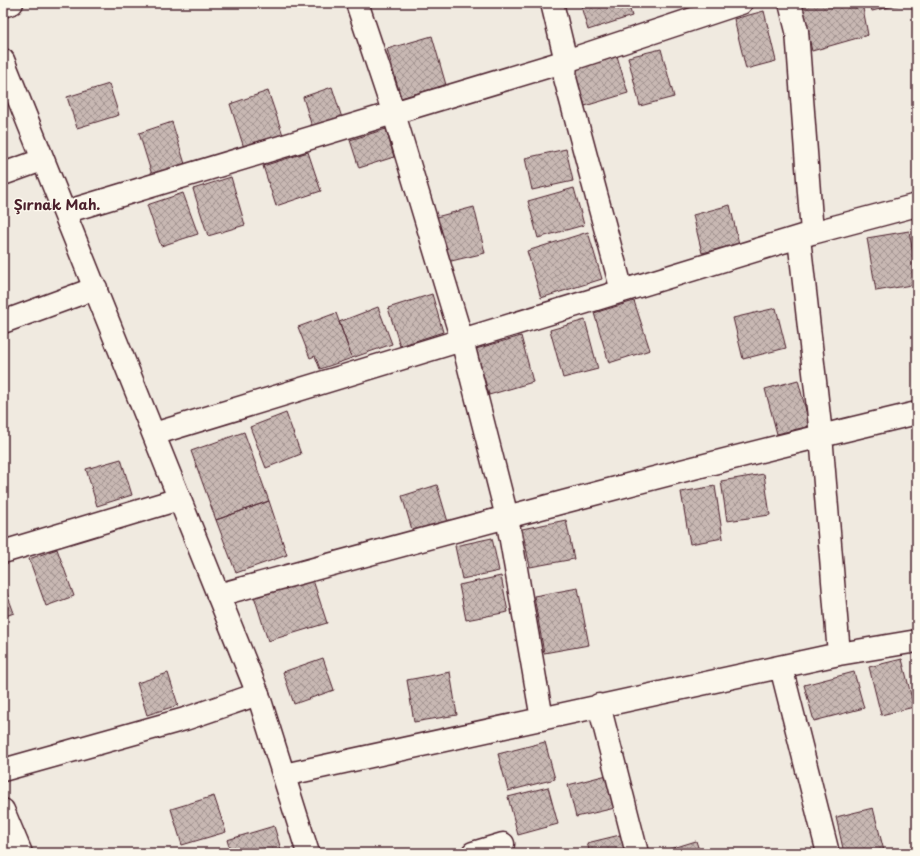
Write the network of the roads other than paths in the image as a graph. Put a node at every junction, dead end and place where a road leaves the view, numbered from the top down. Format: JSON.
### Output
{"nodes":[{"id":1,"x":12,"y":3,"type":"edge"},
{"id":2,"x":357,"y":3,"type":"edge"},
{"id":3,"x":552,"y":3,"type":"edge"},
{"id":4,"x":741,"y":3,"type":"edge"},
{"id":5,"x":790,"y":3,"type":"edge"},
{"id":6,"x":3,"y":6,"type":"edge"},
{"id":7,"x":3,"y":60,"type":"edge"},
{"id":8,"x":566,"y":61,"type":"junction"},
{"id":9,"x":394,"y":114,"type":"junction"},
{"id":10,"x":42,"y":160,"type":"junction"},
{"id":11,"x":3,"y":174,"type":"edge"},
{"id":12,"x":917,"y":205,"type":"edge"},
{"id":13,"x":65,"y":212,"type":"junction"},
{"id":14,"x":806,"y":236,"type":"junction"},
{"id":15,"x":96,"y":288,"type":"junction"},
{"id":16,"x":622,"y":291,"type":"junction"},
{"id":17,"x":3,"y":322,"type":"edge"},
{"id":18,"x":462,"y":340,"type":"junction"},
{"id":19,"x":917,"y":413,"type":"edge"},
{"id":20,"x":154,"y":434,"type":"junction"},
{"id":21,"x":821,"y":436,"type":"junction"},
{"id":22,"x":179,"y":499,"type":"junction"},
{"id":23,"x":507,"y":517,"type":"junction"},
{"id":24,"x":3,"y":552,"type":"edge"},
{"id":25,"x":218,"y":596,"type":"junction"},
{"id":26,"x":917,"y":641,"type":"edge"},
{"id":27,"x":839,"y":654,"type":"junction"},
{"id":28,"x":781,"y":667,"type":"junction"},
{"id":29,"x":258,"y":694,"type":"junction"},
{"id":30,"x":599,"y":705,"type":"junction"},
{"id":31,"x":542,"y":719,"type":"junction"},
{"id":32,"x":3,"y":770,"type":"edge"},
{"id":33,"x":284,"y":775,"type":"junction"},
{"id":34,"x":3,"y":810,"type":"edge"},
{"id":35,"x":7,"y":834,"type":"edge"},
{"id":36,"x":503,"y":844,"type":"dead end"},
{"id":37,"x":21,"y":853,"type":"edge"},
{"id":38,"x":308,"y":853,"type":"edge"},
{"id":39,"x":473,"y":853,"type":"edge"},
{"id":40,"x":637,"y":853,"type":"edge"},
{"id":41,"x":828,"y":853,"type":"edge"}],
"edges":[{"from":1,"to":6,"type":"street"},
{"from":2,"to":9,"type":"street"},
{"from":3,"to":8,"type":"street"},
{"from":4,"to":8,"type":"street"},
{"from":5,"to":14,"type":"street"},
{"from":7,"to":10,"type":"street"},
{"from":8,"to":9,"type":"street"},
{"from":8,"to":16,"type":"street"},
{"from":9,"to":13,"type":"street"},
{"from":9,"to":18,"type":"street"},
{"from":10,"to":11,"type":"street"},
{"from":10,"to":13,"type":"street"},
{"from":12,"to":14,"type":"street"},
{"from":13,"to":15,"type":"street"},
{"from":14,"to":16,"type":"street"},
{"from":14,"to":21,"type":"street"},
{"from":15,"to":17,"type":"street"},
{"from":15,"to":20,"type":"street"},
{"from":16,"to":18,"type":"street"},
{"from":18,"to":20,"type":"street"},
{"from":18,"to":23,"type":"street"},
{"from":19,"to":21,"type":"street"},
{"from":20,"to":22,"type":"street"},
{"from":21,"to":23,"type":"street"},
{"from":21,"to":27,"type":"street"},
{"from":22,"to":24,"type":"street"},
{"from":22,"to":25,"type":"street"},
{"from":23,"to":25,"type":"street"},
{"from":23,"to":31,"type":"street"},
{"from":25,"to":29,"type":"street"},
{"from":26,"to":27,"type":"street"},
{"from":27,"to":28,"type":"street"},
{"from":28,"to":30,"type":"street"},
{"from":28,"to":41,"type":"street"},
{"from":29,"to":32,"type":"street"},
{"from":29,"to":33,"type":"street"},
{"from":30,"to":31,"type":"street"},
{"from":30,"to":40,"type":"street"},
{"from":31,"to":33,"type":"street"},
{"from":33,"to":38,"type":"street"},
{"from":34,"to":35,"type":"street"},
{"from":35,"to":37,"type":"street"},
{"from":36,"to":39,"type":"street"}]}
